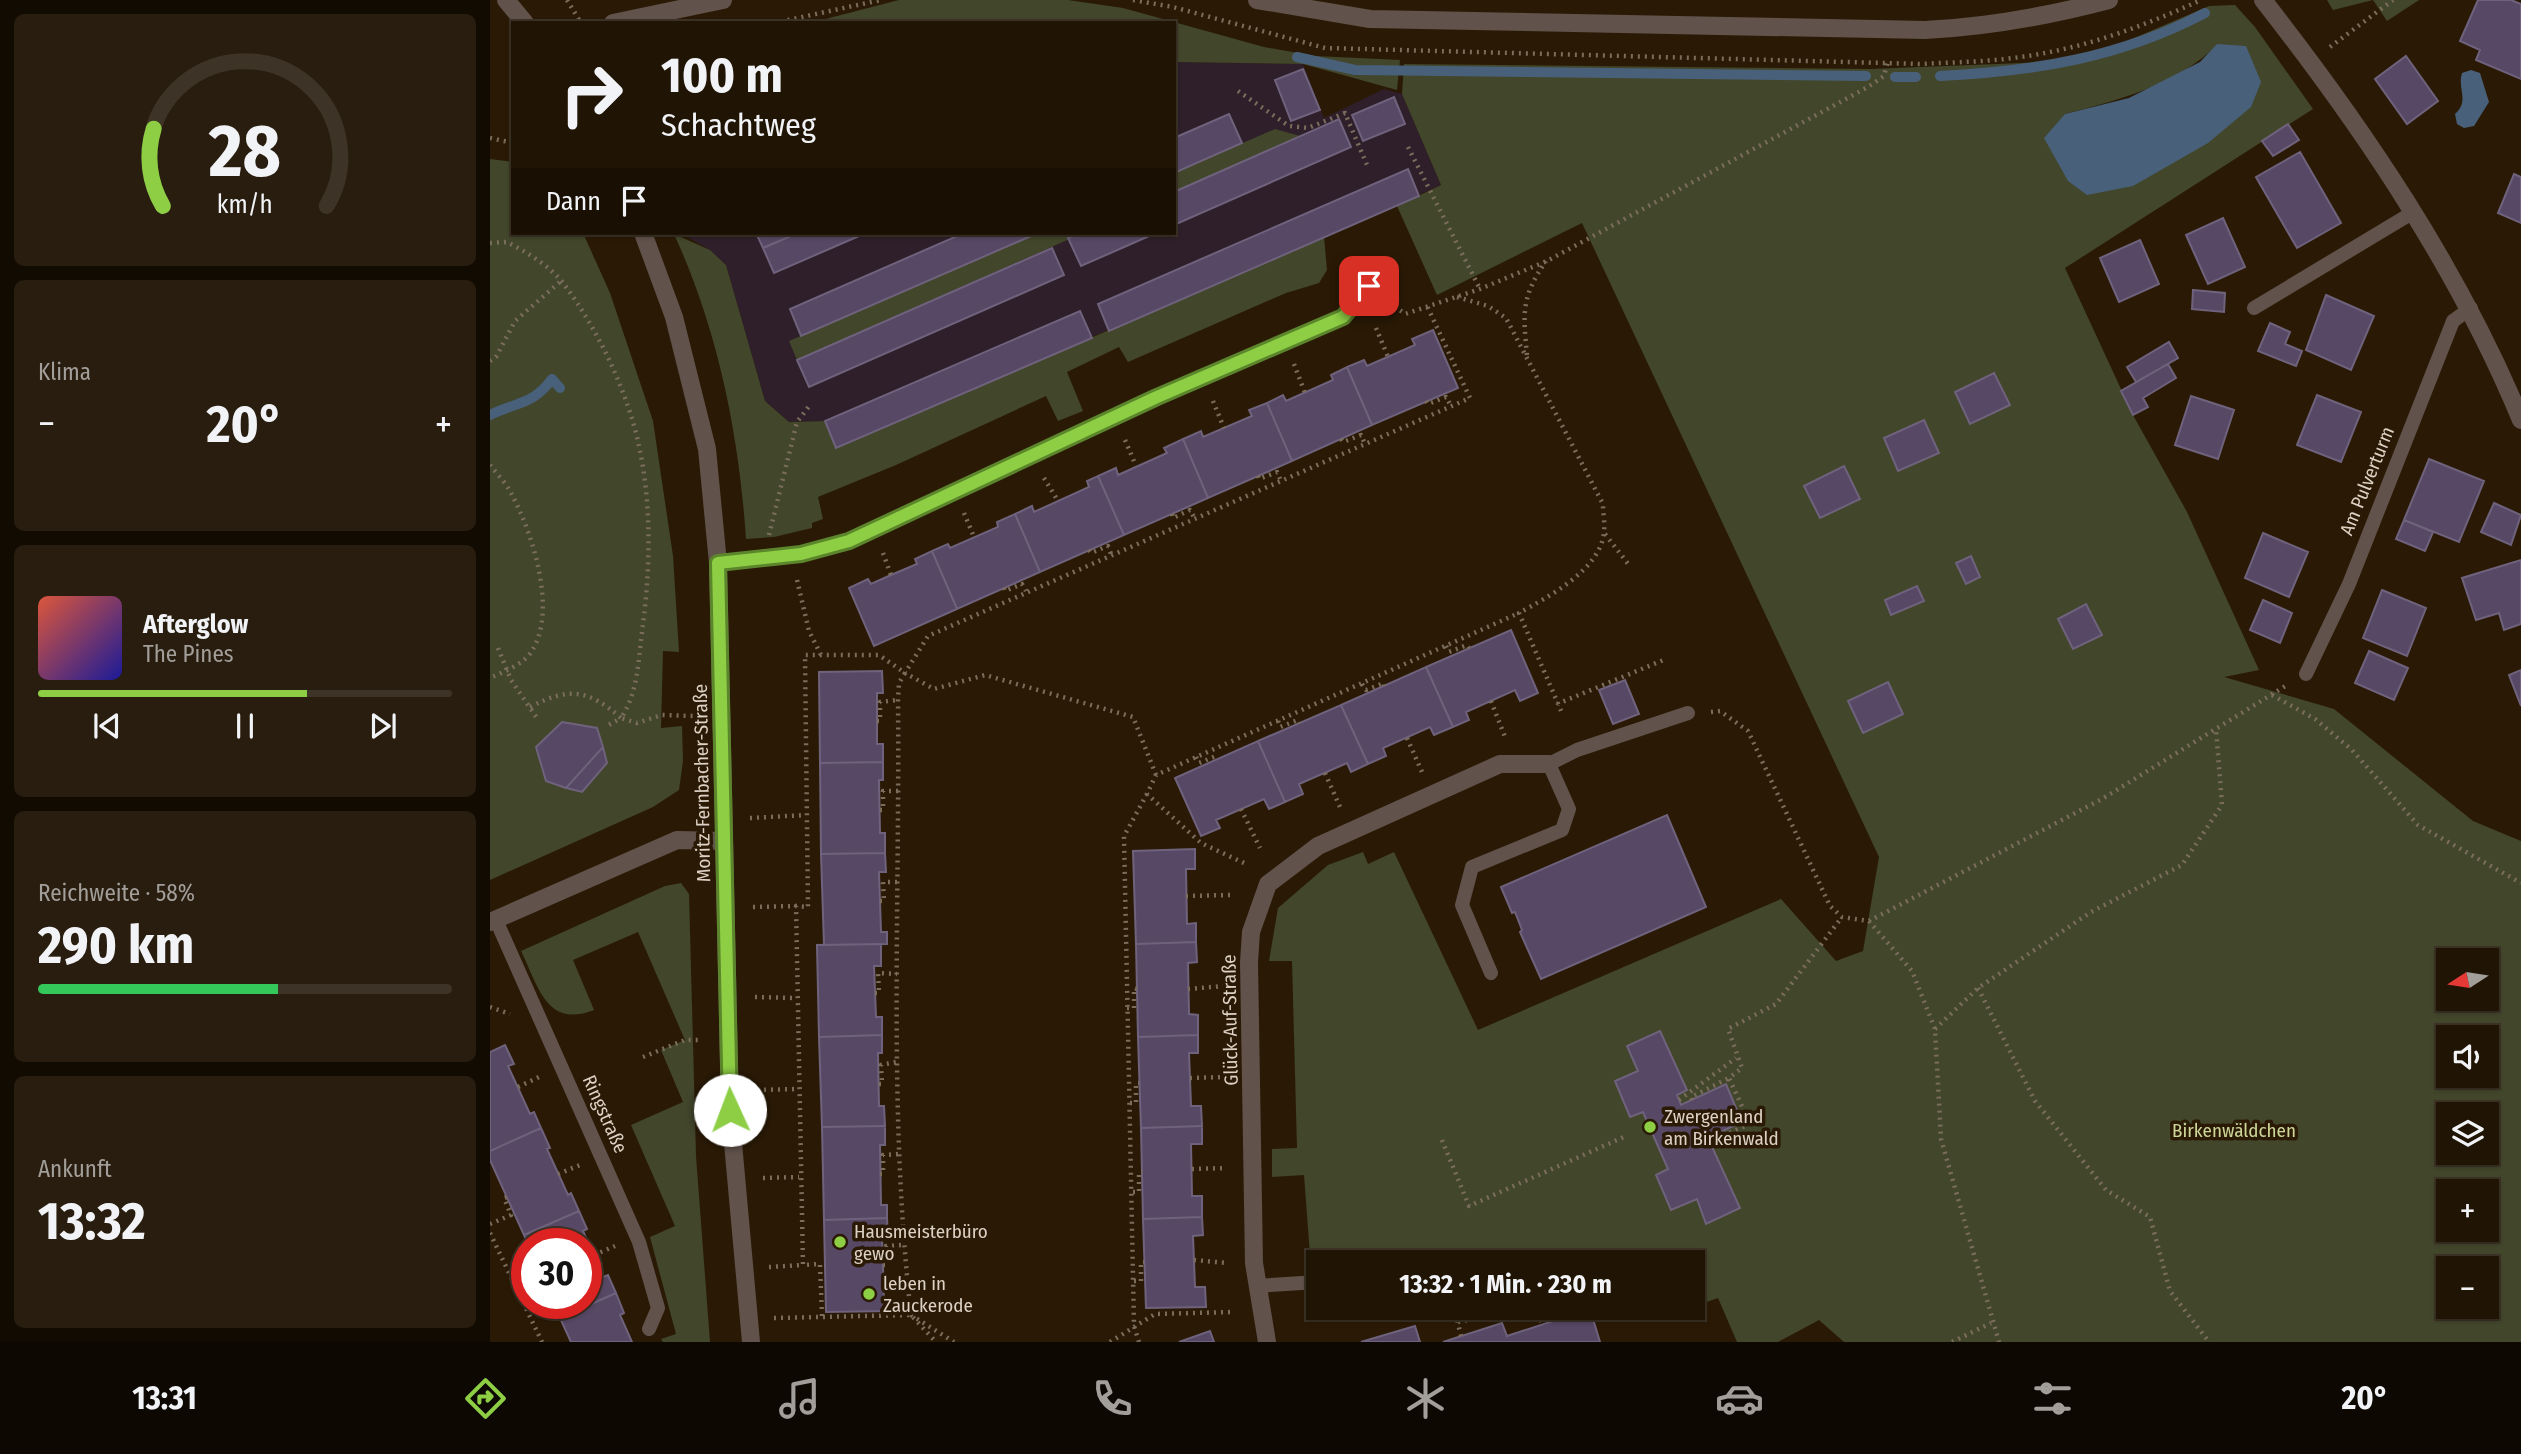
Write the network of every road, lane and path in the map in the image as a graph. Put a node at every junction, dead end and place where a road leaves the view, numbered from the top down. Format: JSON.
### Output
{"nodes":[{"id":1,"x":506,"y":0,"type":"edge"},
{"id":2,"x":567,"y":0,"type":"edge"},
{"id":3,"x":723,"y":0,"type":"edge"},
{"id":4,"x":881,"y":0,"type":"edge"},
{"id":5,"x":1257,"y":0,"type":"edge"},
{"id":6,"x":2109,"y":0,"type":"edge"},
{"id":7,"x":2263,"y":0,"type":"edge"},
{"id":8,"x":2393,"y":0,"type":"edge"},
{"id":9,"x":523,"y":21,"type":"edge"},
{"id":10,"x":580,"y":21,"type":"edge"},
{"id":11,"x":623,"y":21,"type":"edge"},
{"id":12,"x":783,"y":21,"type":"edge"},
{"id":13,"x":2324,"y":52,"type":"dead end"},
{"id":14,"x":1888,"y":61,"type":"dead end"},
{"id":15,"x":1238,"y":91,"type":"dead end"},
{"id":16,"x":490,"y":138,"type":"edge"},
{"id":17,"x":511,"y":143,"type":"edge"},
{"id":18,"x":1408,"y":147,"type":"dead end"},
{"id":19,"x":1367,"y":165,"type":"dead end"},
{"id":20,"x":2412,"y":213,"type":"junction"},
{"id":21,"x":644,"y":235,"type":"edge"},
{"id":22,"x":490,"y":243,"type":"edge"},
{"id":23,"x":1547,"y":261,"type":"junction"},
{"id":24,"x":561,"y":281,"type":"junction"},
{"id":25,"x":1369,"y":286,"type":"dead end"},
{"id":26,"x":1480,"y":289,"type":"junction"},
{"id":27,"x":1456,"y":297,"type":"junction"},
{"id":28,"x":1427,"y":306,"type":"junction"},
{"id":29,"x":2471,"y":308,"type":"junction"},
{"id":30,"x":2254,"y":309,"type":"dead end"},
{"id":31,"x":1405,"y":314,"type":"dead end"},
{"id":32,"x":1376,"y":328,"type":"dead end"},
{"id":33,"x":493,"y":356,"type":"edge"},
{"id":34,"x":1388,"y":356,"type":"dead end"},
{"id":35,"x":1527,"y":360,"type":"junction"},
{"id":36,"x":490,"y":361,"type":"edge"},
{"id":37,"x":1294,"y":364,"type":"dead end"},
{"id":38,"x":1305,"y":393,"type":"dead end"},
{"id":39,"x":1213,"y":401,"type":"dead end"},
{"id":40,"x":1426,"y":401,"type":"dead end"},
{"id":41,"x":810,"y":405,"type":"dead end"},
{"id":42,"x":1451,"y":406,"type":"junction"},
{"id":43,"x":2521,"y":420,"type":"edge"},
{"id":44,"x":1224,"y":428,"type":"dead end"},
{"id":45,"x":1341,"y":439,"type":"dead end"},
{"id":46,"x":1125,"y":440,"type":"dead end"},
{"id":47,"x":1365,"y":444,"type":"junction"},
{"id":48,"x":490,"y":464,"type":"edge"},
{"id":49,"x":1136,"y":466,"type":"dead end"},
{"id":50,"x":1258,"y":476,"type":"dead end"},
{"id":51,"x":1043,"y":478,"type":"dead end"},
{"id":52,"x":1282,"y":481,"type":"junction"},
{"id":53,"x":1058,"y":501,"type":"dead end"},
{"id":54,"x":964,"y":512,"type":"dead end"},
{"id":55,"x":1172,"y":514,"type":"dead end"},
{"id":56,"x":1195,"y":519,"type":"junction"},
{"id":57,"x":1605,"y":534,"type":"junction"},
{"id":58,"x":975,"y":537,"type":"dead end"},
{"id":59,"x":880,"y":547,"type":"dead end"},
{"id":60,"x":1089,"y":550,"type":"dead end"},
{"id":61,"x":1111,"y":554,"type":"junction"},
{"id":62,"x":766,"y":560,"type":"junction"},
{"id":63,"x":718,"y":563,"type":"junction"},
{"id":64,"x":1629,"y":565,"type":"dead end"},
{"id":65,"x":891,"y":576,"type":"dead end"},
{"id":66,"x":797,"y":580,"type":"dead end"},
{"id":67,"x":1003,"y":588,"type":"dead end"},
{"id":68,"x":1026,"y":592,"type":"junction"},
{"id":69,"x":1519,"y":613,"type":"junction"},
{"id":70,"x":1446,"y":646,"type":"junction"},
{"id":71,"x":498,"y":648,"type":"dead end"},
{"id":72,"x":1469,"y":648,"type":"dead end"},
{"id":73,"x":821,"y":655,"type":"junction"},
{"id":74,"x":1666,"y":659,"type":"dead end"},
{"id":75,"x":507,"y":671,"type":"junction"},
{"id":76,"x":905,"y":673,"type":"junction"},
{"id":77,"x":2306,"y":674,"type":"joint"},
{"id":78,"x":490,"y":678,"type":"edge"},
{"id":79,"x":1362,"y":684,"type":"junction"},
{"id":80,"x":1384,"y":686,"type":"dead end"},
{"id":81,"x":2271,"y":695,"type":"junction"},
{"id":82,"x":898,"y":700,"type":"junction"},
{"id":83,"x":1491,"y":701,"type":"dead end"},
{"id":84,"x":1557,"y":704,"type":"junction"},
{"id":85,"x":530,"y":707,"type":"junction"},
{"id":86,"x":1562,"y":713,"type":"dead end"},
{"id":87,"x":1688,"y":713,"type":"joint"},
{"id":88,"x":697,"y":716,"type":"dead end"},
{"id":89,"x":537,"y":718,"type":"dead end"},
{"id":90,"x":621,"y":718,"type":"junction"},
{"id":91,"x":877,"y":721,"type":"dead end"},
{"id":92,"x":1278,"y":721,"type":"junction"},
{"id":93,"x":1299,"y":723,"type":"dead end"},
{"id":94,"x":607,"y":726,"type":"dead end"},
{"id":95,"x":2216,"y":729,"type":"junction"},
{"id":96,"x":1505,"y":737,"type":"dead end"},
{"id":97,"x":1407,"y":738,"type":"dead end"},
{"id":98,"x":1196,"y":757,"type":"junction"},
{"id":99,"x":1217,"y":758,"type":"dead end"},
{"id":100,"x":1549,"y":764,"type":"junction"},
{"id":101,"x":1325,"y":773,"type":"dead end"},
{"id":102,"x":1423,"y":774,"type":"dead end"},
{"id":103,"x":1156,"y":775,"type":"junction"},
{"id":104,"x":899,"y":791,"type":"junction"},
{"id":105,"x":1147,"y":794,"type":"junction"},
{"id":106,"x":1241,"y":809,"type":"dead end"},
{"id":107,"x":1341,"y":809,"type":"dead end"},
{"id":108,"x":880,"y":810,"type":"dead end"},
{"id":109,"x":806,"y":815,"type":"junction"},
{"id":110,"x":749,"y":818,"type":"dead end"},
{"id":111,"x":723,"y":841,"type":"junction"},
{"id":112,"x":1260,"y":848,"type":"dead end"},
{"id":113,"x":1244,"y":863,"type":"dead end"},
{"id":114,"x":899,"y":882,"type":"junction"},
{"id":115,"x":2521,"y":883,"type":"edge"},
{"id":116,"x":1230,"y":895,"type":"dead end"},
{"id":117,"x":1186,"y":896,"type":"dead end"},
{"id":118,"x":880,"y":901,"type":"dead end"},
{"id":119,"x":796,"y":906,"type":"junction"},
{"id":120,"x":752,"y":907,"type":"dead end"},
{"id":121,"x":1842,"y":918,"type":"junction"},
{"id":122,"x":493,"y":921,"type":"edge"},
{"id":123,"x":1869,"y":921,"type":"junction"},
{"id":124,"x":1491,"y":973,"type":"dead end"},
{"id":125,"x":897,"y":974,"type":"junction"},
{"id":126,"x":1224,"y":986,"type":"dead end"},
{"id":127,"x":1978,"y":988,"type":"junction"},
{"id":128,"x":1137,"y":989,"type":"dead end"},
{"id":129,"x":1188,"y":989,"type":"dead end"},
{"id":130,"x":875,"y":993,"type":"dead end"},
{"id":131,"x":755,"y":997,"type":"dead end"},
{"id":132,"x":797,"y":998,"type":"junction"},
{"id":133,"x":1128,"y":1008,"type":"junction"},
{"id":134,"x":1935,"y":1029,"type":"junction"},
{"id":135,"x":706,"y":1040,"type":"dead end"},
{"id":136,"x":643,"y":1057,"type":"dead end"},
{"id":137,"x":1737,"y":1058,"type":"junction"},
{"id":138,"x":895,"y":1062,"type":"junction"},
{"id":139,"x":548,"y":1073,"type":"dead end"},
{"id":140,"x":1227,"y":1077,"type":"dead end"},
{"id":141,"x":1190,"y":1078,"type":"dead end"},
{"id":142,"x":1729,"y":1078,"type":"junction"},
{"id":143,"x":1139,"y":1083,"type":"dead end"},
{"id":144,"x":879,"y":1084,"type":"dead end"},
{"id":145,"x":518,"y":1087,"type":"dead end"},
{"id":146,"x":798,"y":1089,"type":"junction"},
{"id":147,"x":757,"y":1090,"type":"dead end"},
{"id":148,"x":1679,"y":1100,"type":"dead end"},
{"id":149,"x":1692,"y":1100,"type":"dead end"},
{"id":150,"x":1130,"y":1103,"type":"junction"},
{"id":151,"x":1626,"y":1136,"type":"dead end"},
{"id":152,"x":1442,"y":1140,"type":"dead end"},
{"id":153,"x":1710,"y":1141,"type":"dead end"},
{"id":154,"x":900,"y":1154,"type":"junction"},
{"id":155,"x":587,"y":1161,"type":"dead end"},
{"id":156,"x":1228,"y":1168,"type":"dead end"},
{"id":157,"x":1192,"y":1169,"type":"dead end"},
{"id":158,"x":1142,"y":1172,"type":"dead end"},
{"id":159,"x":558,"y":1174,"type":"dead end"},
{"id":160,"x":880,"y":1174,"type":"dead end"},
{"id":161,"x":799,"y":1177,"type":"junction"},
{"id":162,"x":759,"y":1178,"type":"dead end"},
{"id":163,"x":1133,"y":1192,"type":"junction"},
{"id":164,"x":507,"y":1197,"type":"dead end"},
{"id":165,"x":490,"y":1224,"type":"edge"},
{"id":166,"x":490,"y":1233,"type":"edge"},
{"id":167,"x":623,"y":1242,"type":"dead end"},
{"id":168,"x":903,"y":1245,"type":"junction"},
{"id":169,"x":602,"y":1251,"type":"edge"},
{"id":170,"x":1194,"y":1260,"type":"dead end"},
{"id":171,"x":1144,"y":1262,"type":"dead end"},
{"id":172,"x":1227,"y":1263,"type":"dead end"},
{"id":173,"x":803,"y":1265,"type":"junction"},
{"id":174,"x":883,"y":1265,"type":"dead end"},
{"id":175,"x":765,"y":1267,"type":"dead end"},
{"id":176,"x":511,"y":1277,"type":"edge"},
{"id":177,"x":1135,"y":1282,"type":"junction"},
{"id":178,"x":1306,"y":1283,"type":"edge"},
{"id":179,"x":1256,"y":1286,"type":"junction"},
{"id":180,"x":1233,"y":1312,"type":"dead end"},
{"id":181,"x":911,"y":1315,"type":"junction"},
{"id":182,"x":822,"y":1317,"type":"junction"},
{"id":183,"x":770,"y":1318,"type":"dead end"},
{"id":184,"x":531,"y":1319,"type":"edge"},
{"id":185,"x":1468,"y":1320,"type":"edge"},
{"id":186,"x":1540,"y":1320,"type":"edge"},
{"id":187,"x":1458,"y":1322,"type":"joint"},
{"id":188,"x":1991,"y":1323,"type":"junction"},
{"id":189,"x":1542,"y":1324,"type":"dead end"},
{"id":190,"x":1133,"y":1326,"type":"junction"},
{"id":191,"x":649,"y":1329,"type":"dead end"},
{"id":192,"x":1461,"y":1336,"type":"dead end"},
{"id":193,"x":542,"y":1342,"type":"edge"},
{"id":194,"x":751,"y":1342,"type":"edge"},
{"id":195,"x":936,"y":1342,"type":"edge"},
{"id":196,"x":954,"y":1342,"type":"edge"},
{"id":197,"x":1110,"y":1342,"type":"edge"},
{"id":198,"x":1139,"y":1342,"type":"edge"},
{"id":199,"x":1267,"y":1342,"type":"edge"},
{"id":200,"x":1952,"y":1342,"type":"edge"},
{"id":201,"x":1999,"y":1342,"type":"edge"},
{"id":202,"x":2209,"y":1342,"type":"edge"}],
"edges":[{"from":1,"to":9,"type":"street"},
{"from":2,"to":10,"type":"path"},
{"from":3,"to":11,"type":"street"},
{"from":4,"to":12,"type":"path"},
{"from":5,"to":6,"type":"street"},
{"from":7,"to":20,"type":"street"},
{"from":8,"to":13,"type":"path"},
{"from":14,"to":23,"type":"path"},
{"from":15,"to":19,"type":"path"},
{"from":16,"to":17,"type":"path"},
{"from":18,"to":26,"type":"path"},
{"from":20,"to":29,"type":"street"},
{"from":20,"to":30,"type":"lane"},
{"from":21,"to":63,"type":"street","name":"Moritz-Fernbacher-Straße"},
{"from":22,"to":24,"type":"path"},
{"from":23,"to":26,"type":"path"},
{"from":23,"to":35,"type":"path"},
{"from":24,"to":33,"type":"path"},
{"from":24,"to":90,"type":"path"},
{"from":25,"to":62,"type":"lane"},
{"from":26,"to":27,"type":"path"},
{"from":27,"to":28,"type":"path"},
{"from":27,"to":35,"type":"path"},
{"from":28,"to":31,"type":"path"},
{"from":28,"to":42,"type":"path"},
{"from":29,"to":43,"type":"street"},
{"from":29,"to":77,"type":"lane","name":"Am Pulverturm"},
{"from":32,"to":34,"type":"path"},
{"from":33,"to":36,"type":"path"},
{"from":35,"to":57,"type":"path"},
{"from":37,"to":38,"type":"path"},
{"from":39,"to":44,"type":"path"},
{"from":40,"to":42,"type":"path"},
{"from":41,"to":62,"type":"path"},
{"from":42,"to":47,"type":"path"},
{"from":45,"to":47,"type":"path"},
{"from":46,"to":49,"type":"path"},
{"from":47,"to":52,"type":"path"},
{"from":48,"to":75,"type":"path"},
{"from":50,"to":52,"type":"path"},
{"from":51,"to":53,"type":"path"},
{"from":52,"to":56,"type":"path"},
{"from":54,"to":58,"type":"path"},
{"from":55,"to":56,"type":"path"},
{"from":56,"to":61,"type":"path"},
{"from":57,"to":64,"type":"path"},
{"from":57,"to":69,"type":"path"},
{"from":59,"to":65,"type":"path"},
{"from":60,"to":61,"type":"path"},
{"from":61,"to":68,"type":"path"},
{"from":62,"to":63,"type":"lane"},
{"from":63,"to":111,"type":"street","name":"Moritz-Fernbacher-Straße"},
{"from":66,"to":73,"type":"path"},
{"from":67,"to":68,"type":"path"},
{"from":68,"to":76,"type":"path"},
{"from":69,"to":70,"type":"path"},
{"from":69,"to":84,"type":"path"},
{"from":70,"to":72,"type":"path"},
{"from":70,"to":79,"type":"path"},
{"from":71,"to":75,"type":"path"},
{"from":73,"to":76,"type":"path"},
{"from":73,"to":109,"type":"path"},
{"from":74,"to":84,"type":"path"},
{"from":75,"to":78,"type":"path"},
{"from":75,"to":85,"type":"path"},
{"from":76,"to":82,"type":"path"},
{"from":76,"to":103,"type":"path"},
{"from":77,"to":81,"type":"path"},
{"from":79,"to":80,"type":"path"},
{"from":79,"to":92,"type":"path"},
{"from":81,"to":95,"type":"path"},
{"from":81,"to":115,"type":"path"},
{"from":82,"to":91,"type":"path"},
{"from":82,"to":104,"type":"path"},
{"from":83,"to":96,"type":"path"},
{"from":84,"to":86,"type":"path"},
{"from":85,"to":89,"type":"path"},
{"from":85,"to":90,"type":"path"},
{"from":87,"to":100,"type":"lane"},
{"from":87,"to":121,"type":"path"},
{"from":88,"to":90,"type":"path"},
{"from":90,"to":94,"type":"path"},
{"from":92,"to":93,"type":"path"},
{"from":92,"to":98,"type":"path"},
{"from":95,"to":123,"type":"path"},
{"from":95,"to":127,"type":"path"},
{"from":97,"to":102,"type":"path"},
{"from":98,"to":99,"type":"path"},
{"from":98,"to":103,"type":"path"},
{"from":100,"to":124,"type":"lane"},
{"from":100,"to":179,"type":"street","name":"Glück-Auf-Straße"},
{"from":101,"to":107,"type":"path"},
{"from":103,"to":105,"type":"path"},
{"from":104,"to":108,"type":"path"},
{"from":104,"to":114,"type":"path"},
{"from":105,"to":113,"type":"path"},
{"from":105,"to":133,"type":"path"},
{"from":106,"to":112,"type":"path"},
{"from":109,"to":110,"type":"path"},
{"from":109,"to":119,"type":"path"},
{"from":111,"to":122,"type":"street","name":"Ringstraße"},
{"from":111,"to":194,"type":"street","name":"Moritz-Fernbacher-Straße"},
{"from":114,"to":118,"type":"path"},
{"from":114,"to":125,"type":"path"},
{"from":116,"to":117,"type":"path"},
{"from":119,"to":120,"type":"path"},
{"from":119,"to":132,"type":"path"},
{"from":121,"to":123,"type":"path"},
{"from":121,"to":137,"type":"path"},
{"from":122,"to":191,"type":"lane","name":"Ringstraße"},
{"from":123,"to":134,"type":"path"},
{"from":125,"to":130,"type":"path"},
{"from":125,"to":138,"type":"path"},
{"from":126,"to":129,"type":"path"},
{"from":127,"to":134,"type":"path"},
{"from":127,"to":202,"type":"path"},
{"from":128,"to":133,"type":"path"},
{"from":131,"to":132,"type":"path"},
{"from":132,"to":146,"type":"path"},
{"from":133,"to":150,"type":"path"},
{"from":134,"to":188,"type":"path"},
{"from":135,"to":136,"type":"path"},
{"from":137,"to":142,"type":"path"},
{"from":137,"to":148,"type":"path"},
{"from":138,"to":144,"type":"path"},
{"from":138,"to":154,"type":"path"},
{"from":139,"to":145,"type":"path"},
{"from":140,"to":141,"type":"path"},
{"from":142,"to":149,"type":"path"},
{"from":142,"to":153,"type":"path"},
{"from":143,"to":150,"type":"path"},
{"from":146,"to":147,"type":"path"},
{"from":146,"to":161,"type":"path"},
{"from":150,"to":163,"type":"path"},
{"from":151,"to":152,"type":"path"},
{"from":154,"to":160,"type":"path"},
{"from":154,"to":168,"type":"path"},
{"from":155,"to":159,"type":"path"},
{"from":156,"to":157,"type":"path"},
{"from":158,"to":163,"type":"path"},
{"from":161,"to":162,"type":"path"},
{"from":161,"to":173,"type":"path"},
{"from":163,"to":177,"type":"path"},
{"from":164,"to":165,"type":"path"},
{"from":166,"to":176,"type":"path"},
{"from":167,"to":169,"type":"path"},
{"from":168,"to":174,"type":"path"},
{"from":168,"to":181,"type":"path"},
{"from":170,"to":172,"type":"path"},
{"from":171,"to":177,"type":"path"},
{"from":173,"to":175,"type":"path"},
{"from":173,"to":182,"type":"path"},
{"from":177,"to":190,"type":"path"},
{"from":178,"to":179,"type":"lane"},
{"from":179,"to":199,"type":"street","name":"Glück-Auf-Straße"},
{"from":180,"to":190,"type":"path"},
{"from":181,"to":182,"type":"path"},
{"from":181,"to":195,"type":"path"},
{"from":181,"to":196,"type":"path"},
{"from":182,"to":183,"type":"path"},
{"from":184,"to":193,"type":"path"},
{"from":185,"to":187,"type":"path"},
{"from":186,"to":189,"type":"path"},
{"from":187,"to":192,"type":"path"},
{"from":188,"to":200,"type":"path"},
{"from":188,"to":201,"type":"path"},
{"from":190,"to":197,"type":"path"},
{"from":190,"to":198,"type":"path"}]}
